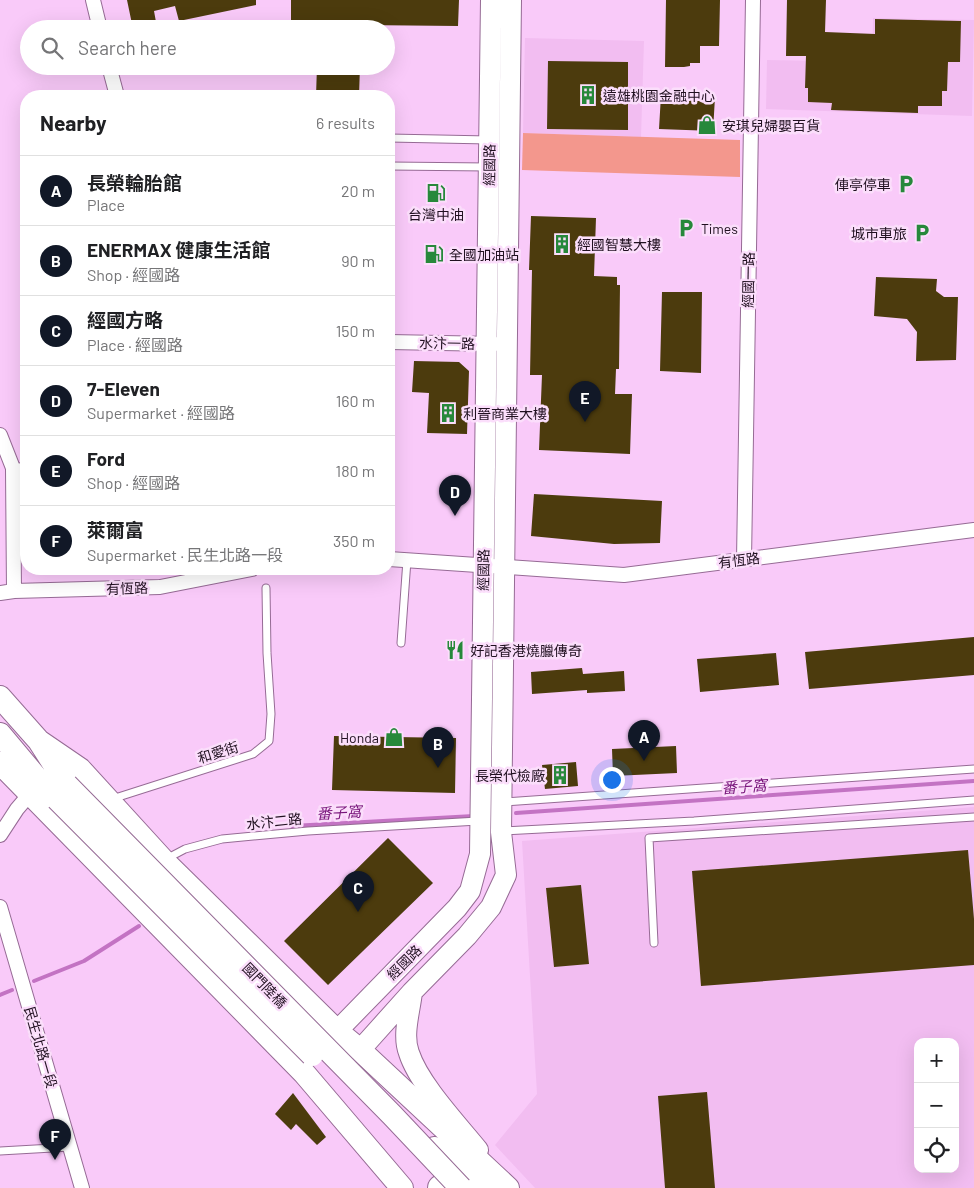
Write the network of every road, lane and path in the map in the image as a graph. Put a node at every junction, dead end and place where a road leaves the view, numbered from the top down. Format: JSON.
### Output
{"nodes":[{"id":1,"x":93,"y":0,"type":"edge"},
{"id":2,"x":491,"y":0,"type":"edge"},
{"id":3,"x":511,"y":0,"type":"edge"},
{"id":4,"x":752,"y":0,"type":"edge"},
{"id":5,"x":98,"y":20,"type":"edge"},
{"id":6,"x":111,"y":75,"type":"edge"},
{"id":7,"x":115,"y":90,"type":"edge"},
{"id":8,"x":395,"y":138,"type":"edge"},
{"id":9,"x":489,"y":140,"type":"junction"},
{"id":10,"x":395,"y":166,"type":"edge"},
{"id":11,"x":489,"y":167,"type":"junction"},
{"id":12,"x":395,"y":342,"type":"edge"},
{"id":13,"x":486,"y":344,"type":"junction"},
{"id":14,"x":506,"y":344,"type":"junction"},
{"id":15,"x":0,"y":435,"type":"edge"},
{"id":16,"x":20,"y":467,"type":"edge"},
{"id":17,"x":974,"y":530,"type":"edge"},
{"id":18,"x":395,"y":559,"type":"edge"},
{"id":19,"x":406,"y":560,"type":"junction"},
{"id":20,"x":744,"y":560,"type":"junction"},
{"id":21,"x":484,"y":566,"type":"junction"},
{"id":22,"x":504,"y":567,"type":"junction"},
{"id":23,"x":221,"y":575,"type":"edge"},
{"id":24,"x":266,"y":588,"type":"dead end"},
{"id":25,"x":14,"y":591,"type":"junction"},
{"id":26,"x":0,"y":593,"type":"edge"},
{"id":27,"x":401,"y":643,"type":"dead end"},
{"id":28,"x":0,"y":697,"type":"edge"},
{"id":29,"x":0,"y":734,"type":"edge"},
{"id":30,"x":39,"y":741,"type":"junction"},
{"id":31,"x":0,"y":764,"type":"edge"},
{"id":32,"x":974,"y":769,"type":"edge"},
{"id":33,"x":33,"y":786,"type":"junction"},
{"id":34,"x":62,"y":792,"type":"junction"},
{"id":35,"x":110,"y":800,"type":"junction"},
{"id":36,"x":974,"y":800,"type":"edge"},
{"id":37,"x":974,"y":817,"type":"edge"},
{"id":38,"x":492,"y":819,"type":"junction"},
{"id":39,"x":0,"y":836,"type":"edge"},
{"id":40,"x":164,"y":861,"type":"junction"},
{"id":41,"x":1,"y":915,"type":"edge"},
{"id":42,"x":654,"y":944,"type":"dead end"},
{"id":43,"x":412,"y":992,"type":"junction"},
{"id":44,"x":337,"y":1031,"type":"junction"},
{"id":45,"x":360,"y":1050,"type":"junction"},
{"id":46,"x":304,"y":1073,"type":"junction"},
{"id":47,"x":392,"y":1115,"type":"junction"},
{"id":48,"x":70,"y":1147,"type":"junction"},
{"id":49,"x":0,"y":1151,"type":"edge"},
{"id":50,"x":82,"y":1188,"type":"edge"},
{"id":51,"x":402,"y":1188,"type":"edge"},
{"id":52,"x":442,"y":1188,"type":"edge"},
{"id":53,"x":462,"y":1188,"type":"edge"},
{"id":54,"x":480,"y":1188,"type":"edge"},
{"id":55,"x":509,"y":1188,"type":"edge"}],
"edges":[{"from":1,"to":5,"type":"street"},
{"from":2,"to":9,"type":"street","name":"經國路"},
{"from":3,"to":14,"type":"street","name":"經國路"},
{"from":4,"to":20,"type":"street","name":"經國一路"},
{"from":6,"to":7,"type":"street"},
{"from":8,"to":9,"type":"lane"},
{"from":9,"to":11,"type":"street","name":"經國路"},
{"from":10,"to":11,"type":"lane"},
{"from":11,"to":13,"type":"street","name":"經國路"},
{"from":12,"to":13,"type":"street","name":"水汴一路"},
{"from":13,"to":14,"type":"street","name":"水汴一路"},
{"from":13,"to":21,"type":"street","name":"經國路"},
{"from":14,"to":22,"type":"street","name":"經國路"},
{"from":15,"to":16,"type":"street"},
{"from":16,"to":25,"type":"street"},
{"from":17,"to":20,"type":"street","name":"有恆路"},
{"from":18,"to":19,"type":"street"},
{"from":19,"to":21,"type":"street"},
{"from":19,"to":27,"type":"lane"},
{"from":20,"to":22,"type":"street","name":"有恆路"},
{"from":21,"to":22,"type":"street","name":"有恆路"},
{"from":21,"to":38,"type":"street","name":"經國路"},
{"from":22,"to":38,"type":"street","name":"經國路"},
{"from":23,"to":25,"type":"street","name":"有恆路"},
{"from":24,"to":35,"type":"lane","name":"和愛街"},
{"from":25,"to":26,"type":"street","name":"有恆路"},
{"from":28,"to":30,"type":"main road"},
{"from":29,"to":33,"type":"main road"},
{"from":30,"to":33,"type":"street"},
{"from":30,"to":34,"type":"main road"},
{"from":30,"to":35,"type":"main road"},
{"from":31,"to":33,"type":"main road"},
{"from":32,"to":38,"type":"lane"},
{"from":33,"to":34,"type":"main road"},
{"from":33,"to":39,"type":"street"},
{"from":33,"to":46,"type":"main road"},
{"from":34,"to":47,"type":"main road","name":"國門陸橋","bridge":true},
{"from":34,"to":52,"type":"main road","name":"國門陸橋","bridge":true},
{"from":35,"to":40,"type":"main road"},
{"from":36,"to":38,"type":"lane"},
{"from":37,"to":42,"type":"lane"},
{"from":38,"to":40,"type":"lane","name":"水汴二路"},
{"from":38,"to":43,"type":"street","name":"經國路"},
{"from":38,"to":44,"type":"street","name":"經國路"},
{"from":40,"to":44,"type":"main road"},
{"from":41,"to":48,"type":"street","name":"民生北路一段"},
{"from":43,"to":45,"type":"street","name":"經國路"},
{"from":43,"to":55,"type":"street"},
{"from":44,"to":45,"type":"main road"},
{"from":44,"to":46,"type":"street","name":"經國路"},
{"from":45,"to":55,"type":"main road"},
{"from":46,"to":51,"type":"main road"},
{"from":47,"to":53,"type":"main road","name":"國門陸橋","bridge":true},
{"from":47,"to":54,"type":"highway","bridge":true},
{"from":48,"to":49,"type":"lane"},
{"from":48,"to":50,"type":"street","name":"民生北路一段"}]}
